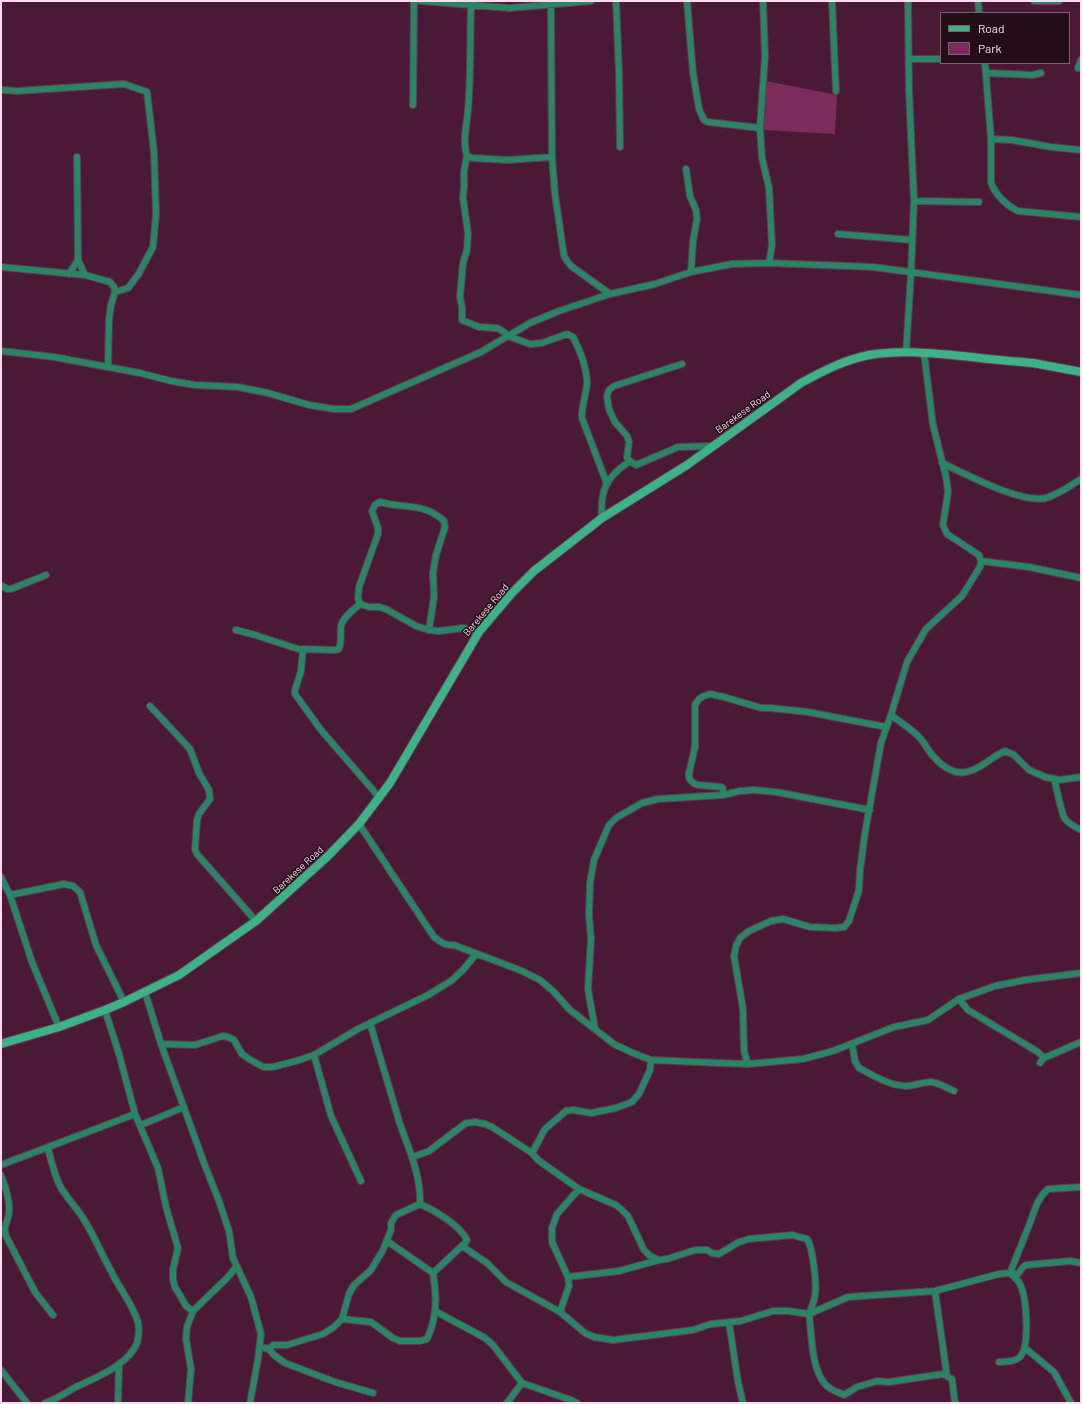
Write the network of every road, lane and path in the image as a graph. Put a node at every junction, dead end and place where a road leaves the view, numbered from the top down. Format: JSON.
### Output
{"nodes":[{"id":1,"x":414,"y":1,"type":"edge"},
{"id":2,"x":420,"y":1,"type":"edge"},
{"id":3,"x":591,"y":1,"type":"edge"},
{"id":4,"x":616,"y":1,"type":"edge"},
{"id":5,"x":687,"y":1,"type":"edge"},
{"id":6,"x":763,"y":1,"type":"edge"},
{"id":7,"x":832,"y":1,"type":"edge"},
{"id":8,"x":908,"y":1,"type":"edge"},
{"id":9,"x":978,"y":1,"type":"edge"},
{"id":10,"x":1034,"y":1,"type":"edge"},
{"id":11,"x":1059,"y":1,"type":"edge"},
{"id":12,"x":471,"y":4,"type":"junction"},
{"id":13,"x":555,"y":4,"type":"edge"},
{"id":14,"x":979,"y":12,"type":"edge"},
{"id":15,"x":908,"y":59,"type":"junction"},
{"id":16,"x":940,"y":59,"type":"edge"},
{"id":17,"x":1081,"y":60,"type":"edge"},
{"id":18,"x":985,"y":64,"type":"edge"},
{"id":19,"x":1078,"y":68,"type":"dead end"},
{"id":20,"x":986,"y":73,"type":"junction"},
{"id":21,"x":1041,"y":73,"type":"dead end"},
{"id":22,"x":1,"y":90,"type":"edge"},
{"id":23,"x":836,"y":91,"type":"dead end"},
{"id":24,"x":413,"y":105,"type":"dead end"},
{"id":25,"x":760,"y":128,"type":"junction"},
{"id":26,"x":990,"y":139,"type":"junction"},
{"id":27,"x":620,"y":147,"type":"dead end"},
{"id":28,"x":1081,"y":150,"type":"edge"},
{"id":29,"x":467,"y":156,"type":"junction"},
{"id":30,"x":78,"y":157,"type":"dead end"},
{"id":31,"x":552,"y":157,"type":"junction"},
{"id":32,"x":686,"y":169,"type":"dead end"},
{"id":33,"x":914,"y":201,"type":"junction"},
{"id":34,"x":979,"y":202,"type":"dead end"},
{"id":35,"x":1081,"y":217,"type":"edge"},
{"id":36,"x":838,"y":234,"type":"dead end"},
{"id":37,"x":912,"y":240,"type":"junction"},
{"id":38,"x":78,"y":260,"type":"junction"},
{"id":39,"x":769,"y":262,"type":"junction"},
{"id":40,"x":1,"y":267,"type":"edge"},
{"id":41,"x":691,"y":272,"type":"junction"},
{"id":42,"x":911,"y":273,"type":"junction"},
{"id":43,"x":69,"y":274,"type":"junction"},
{"id":44,"x":85,"y":275,"type":"junction"},
{"id":45,"x":115,"y":292,"type":"junction"},
{"id":46,"x":610,"y":294,"type":"junction"},
{"id":47,"x":1081,"y":295,"type":"edge"},
{"id":48,"x":508,"y":336,"type":"junction"},
{"id":49,"x":1,"y":351,"type":"edge"},
{"id":50,"x":906,"y":353,"type":"junction"},
{"id":51,"x":924,"y":353,"type":"junction"},
{"id":52,"x":682,"y":364,"type":"dead end"},
{"id":53,"x":108,"y":367,"type":"junction"},
{"id":54,"x":1081,"y":372,"type":"edge"},
{"id":55,"x":713,"y":446,"type":"junction"},
{"id":56,"x":630,"y":461,"type":"junction"},
{"id":57,"x":942,"y":463,"type":"junction"},
{"id":58,"x":1081,"y":479,"type":"edge"},
{"id":59,"x":606,"y":484,"type":"junction"},
{"id":60,"x":602,"y":518,"type":"junction"},
{"id":61,"x":981,"y":561,"type":"junction"},
{"id":62,"x":46,"y":575,"type":"dead end"},
{"id":63,"x":1081,"y":578,"type":"edge"},
{"id":64,"x":1,"y":585,"type":"edge"},
{"id":65,"x":360,"y":604,"type":"junction"},
{"id":66,"x":236,"y":630,"type":"dead end"},
{"id":67,"x":429,"y":630,"type":"junction"},
{"id":68,"x":479,"y":632,"type":"junction"},
{"id":69,"x":303,"y":649,"type":"junction"},
{"id":70,"x":150,"y":706,"type":"dead end"},
{"id":71,"x":891,"y":715,"type":"junction"},
{"id":72,"x":886,"y":727,"type":"junction"},
{"id":73,"x":1081,"y":778,"type":"edge"},
{"id":74,"x":1054,"y":779,"type":"junction"},
{"id":75,"x":723,"y":796,"type":"junction"},
{"id":76,"x":379,"y":797,"type":"junction"},
{"id":77,"x":870,"y":810,"type":"junction"},
{"id":78,"x":359,"y":824,"type":"junction"},
{"id":79,"x":1081,"y":830,"type":"edge"},
{"id":80,"x":1,"y":877,"type":"edge"},
{"id":81,"x":10,"y":895,"type":"junction"},
{"id":82,"x":256,"y":921,"type":"junction"},
{"id":83,"x":476,"y":954,"type":"junction"},
{"id":84,"x":1081,"y":973,"type":"edge"},
{"id":85,"x":145,"y":992,"type":"junction"},
{"id":86,"x":959,"y":999,"type":"junction"},
{"id":87,"x":124,"y":1002,"type":"junction"},
{"id":88,"x":105,"y":1010,"type":"junction"},
{"id":89,"x":370,"y":1023,"type":"junction"},
{"id":90,"x":59,"y":1027,"type":"junction"},
{"id":91,"x":595,"y":1029,"type":"junction"},
{"id":92,"x":1081,"y":1042,"type":"edge"},
{"id":93,"x":1,"y":1044,"type":"edge"},
{"id":94,"x":161,"y":1044,"type":"junction"},
{"id":95,"x":852,"y":1044,"type":"junction"},
{"id":96,"x":314,"y":1055,"type":"junction"},
{"id":97,"x":651,"y":1060,"type":"junction"},
{"id":98,"x":748,"y":1064,"type":"junction"},
{"id":99,"x":954,"y":1091,"type":"dead end"},
{"id":100,"x":184,"y":1107,"type":"junction"},
{"id":101,"x":135,"y":1114,"type":"junction"},
{"id":102,"x":141,"y":1125,"type":"junction"},
{"id":103,"x":48,"y":1148,"type":"junction"},
{"id":104,"x":532,"y":1153,"type":"junction"},
{"id":105,"x":413,"y":1156,"type":"junction"},
{"id":106,"x":1,"y":1165,"type":"edge"},
{"id":107,"x":1,"y":1174,"type":"edge"},
{"id":108,"x":361,"y":1181,"type":"dead end"},
{"id":109,"x":1081,"y":1187,"type":"edge"},
{"id":110,"x":579,"y":1189,"type":"junction"},
{"id":111,"x":420,"y":1204,"type":"junction"},
{"id":112,"x":387,"y":1241,"type":"junction"},
{"id":113,"x":462,"y":1246,"type":"junction"},
{"id":114,"x":659,"y":1260,"type":"junction"},
{"id":115,"x":1081,"y":1263,"type":"edge"},
{"id":116,"x":236,"y":1267,"type":"junction"},
{"id":117,"x":433,"y":1273,"type":"junction"},
{"id":118,"x":1010,"y":1273,"type":"junction"},
{"id":119,"x":568,"y":1277,"type":"junction"},
{"id":120,"x":935,"y":1291,"type":"junction"},
{"id":121,"x":193,"y":1311,"type":"junction"},
{"id":122,"x":435,"y":1311,"type":"junction"},
{"id":123,"x":560,"y":1312,"type":"junction"},
{"id":124,"x":809,"y":1314,"type":"junction"},
{"id":125,"x":53,"y":1315,"type":"dead end"},
{"id":126,"x":342,"y":1319,"type":"junction"},
{"id":127,"x":729,"y":1322,"type":"junction"},
{"id":128,"x":260,"y":1346,"type":"junction"},
{"id":129,"x":1025,"y":1348,"type":"junction"},
{"id":130,"x":269,"y":1349,"type":"junction"},
{"id":131,"x":999,"y":1362,"type":"dead end"},
{"id":132,"x":119,"y":1364,"type":"junction"},
{"id":133,"x":1,"y":1370,"type":"edge"},
{"id":134,"x":947,"y":1376,"type":"junction"},
{"id":135,"x":522,"y":1383,"type":"junction"},
{"id":136,"x":373,"y":1393,"type":"dead end"},
{"id":137,"x":61,"y":1400,"type":"edge"},
{"id":138,"x":28,"y":1402,"type":"edge"},
{"id":139,"x":45,"y":1403,"type":"edge"},
{"id":140,"x":118,"y":1403,"type":"edge"},
{"id":141,"x":188,"y":1403,"type":"edge"},
{"id":142,"x":250,"y":1403,"type":"edge"},
{"id":143,"x":507,"y":1403,"type":"edge"},
{"id":144,"x":577,"y":1403,"type":"edge"},
{"id":145,"x":743,"y":1403,"type":"edge"},
{"id":146,"x":955,"y":1403,"type":"edge"},
{"id":147,"x":1071,"y":1403,"type":"edge"}],
"edges":[{"from":1,"to":24,"type":"street"},
{"from":2,"to":12,"type":"street"},
{"from":3,"to":13,"type":"street"},
{"from":4,"to":27,"type":"street"},
{"from":5,"to":25,"type":"street"},
{"from":6,"to":25,"type":"street"},
{"from":7,"to":23,"type":"street"},
{"from":8,"to":15,"type":"street"},
{"from":9,"to":14,"type":"street"},
{"from":10,"to":11,"type":"street"},
{"from":12,"to":13,"type":"street"},
{"from":12,"to":29,"type":"street"},
{"from":13,"to":31,"type":"street"},
{"from":15,"to":16,"type":"street"},
{"from":15,"to":33,"type":"street"},
{"from":17,"to":19,"type":"street"},
{"from":18,"to":20,"type":"street"},
{"from":20,"to":21,"type":"street"},
{"from":20,"to":26,"type":"street"},
{"from":22,"to":45,"type":"street"},
{"from":25,"to":39,"type":"street"},
{"from":26,"to":28,"type":"street"},
{"from":26,"to":35,"type":"street"},
{"from":29,"to":31,"type":"street"},
{"from":29,"to":48,"type":"street"},
{"from":30,"to":38,"type":"street"},
{"from":31,"to":46,"type":"street"},
{"from":32,"to":41,"type":"street"},
{"from":33,"to":34,"type":"street"},
{"from":33,"to":37,"type":"street"},
{"from":36,"to":37,"type":"street"},
{"from":37,"to":42,"type":"street"},
{"from":38,"to":43,"type":"street"},
{"from":38,"to":44,"type":"street"},
{"from":39,"to":41,"type":"street"},
{"from":39,"to":42,"type":"street"},
{"from":40,"to":43,"type":"street"},
{"from":41,"to":46,"type":"street"},
{"from":42,"to":47,"type":"street"},
{"from":42,"to":50,"type":"street"},
{"from":43,"to":44,"type":"street"},
{"from":44,"to":45,"type":"street"},
{"from":45,"to":53,"type":"street"},
{"from":46,"to":48,"type":"street"},
{"from":48,"to":53,"type":"street"},
{"from":48,"to":59,"type":"street"},
{"from":49,"to":53,"type":"street"},
{"from":50,"to":51,"type":"main road","name":"Barekese Road"},
{"from":50,"to":55,"type":"main road","name":"Barekese Road"},
{"from":51,"to":54,"type":"main road","name":"Barekese Road"},
{"from":51,"to":57,"type":"street"},
{"from":52,"to":56,"type":"street"},
{"from":55,"to":56,"type":"street"},
{"from":55,"to":60,"type":"main road","name":"Barekese Road"},
{"from":56,"to":59,"type":"street"},
{"from":57,"to":58,"type":"street"},
{"from":57,"to":61,"type":"street"},
{"from":59,"to":60,"type":"street"},
{"from":60,"to":68,"type":"main road","name":"Barekese Road"},
{"from":61,"to":63,"type":"street"},
{"from":61,"to":71,"type":"street"},
{"from":62,"to":64,"type":"street"},
{"from":65,"to":67,"type":"street"},
{"from":65,"to":67,"type":"street"},
{"from":65,"to":69,"type":"street"},
{"from":66,"to":69,"type":"street"},
{"from":67,"to":68,"type":"street"},
{"from":68,"to":76,"type":"main road","name":"Barekese Road"},
{"from":69,"to":76,"type":"street"},
{"from":70,"to":82,"type":"street"},
{"from":71,"to":72,"type":"street"},
{"from":71,"to":74,"type":"street"},
{"from":72,"to":75,"type":"street"},
{"from":72,"to":77,"type":"street"},
{"from":73,"to":74,"type":"street"},
{"from":74,"to":79,"type":"street"},
{"from":75,"to":77,"type":"street"},
{"from":75,"to":91,"type":"street"},
{"from":76,"to":78,"type":"main road","name":"Barekese Road"},
{"from":77,"to":98,"type":"street"},
{"from":78,"to":82,"type":"main road","name":"Barekese Road"},
{"from":78,"to":83,"type":"street"},
{"from":80,"to":81,"type":"street"},
{"from":81,"to":87,"type":"street"},
{"from":81,"to":90,"type":"street"},
{"from":82,"to":85,"type":"main road","name":"Barekese Road"},
{"from":83,"to":89,"type":"street"},
{"from":83,"to":91,"type":"street"},
{"from":84,"to":86,"type":"street"},
{"from":85,"to":87,"type":"main road","name":"Barekese Road"},
{"from":85,"to":94,"type":"street"},
{"from":86,"to":92,"type":"street"},
{"from":86,"to":95,"type":"street"},
{"from":87,"to":88,"type":"main road","name":"Barekese Road"},
{"from":88,"to":90,"type":"main road","name":"Barekese Road"},
{"from":88,"to":101,"type":"street"},
{"from":89,"to":96,"type":"street"},
{"from":89,"to":105,"type":"street"},
{"from":90,"to":93,"type":"main road","name":"Barekese Road"},
{"from":91,"to":97,"type":"street"},
{"from":94,"to":96,"type":"street"},
{"from":94,"to":100,"type":"street"},
{"from":95,"to":98,"type":"street"},
{"from":95,"to":99,"type":"street"},
{"from":96,"to":108,"type":"street"},
{"from":97,"to":98,"type":"street"},
{"from":97,"to":104,"type":"street"},
{"from":100,"to":102,"type":"street"},
{"from":100,"to":116,"type":"street"},
{"from":101,"to":102,"type":"street"},
{"from":101,"to":103,"type":"street"},
{"from":102,"to":121,"type":"street"},
{"from":103,"to":106,"type":"street"},
{"from":103,"to":132,"type":"street"},
{"from":104,"to":105,"type":"street"},
{"from":104,"to":110,"type":"street"},
{"from":105,"to":111,"type":"street"},
{"from":107,"to":125,"type":"street"},
{"from":109,"to":118,"type":"street"},
{"from":110,"to":114,"type":"street"},
{"from":110,"to":119,"type":"street"},
{"from":111,"to":112,"type":"street"},
{"from":111,"to":113,"type":"street"},
{"from":112,"to":117,"type":"street"},
{"from":112,"to":126,"type":"street"},
{"from":113,"to":117,"type":"street"},
{"from":113,"to":123,"type":"street"},
{"from":114,"to":119,"type":"street"},
{"from":114,"to":124,"type":"street"},
{"from":115,"to":118,"type":"street"},
{"from":116,"to":121,"type":"street"},
{"from":116,"to":128,"type":"street"},
{"from":117,"to":122,"type":"street"},
{"from":118,"to":120,"type":"street"},
{"from":118,"to":129,"type":"street"},
{"from":119,"to":123,"type":"street"},
{"from":120,"to":124,"type":"street"},
{"from":120,"to":134,"type":"street"},
{"from":121,"to":141,"type":"street"},
{"from":122,"to":126,"type":"street"},
{"from":122,"to":135,"type":"street"},
{"from":123,"to":127,"type":"street"},
{"from":124,"to":127,"type":"street"},
{"from":124,"to":134,"type":"street"},
{"from":126,"to":130,"type":"street"},
{"from":127,"to":145,"type":"street"},
{"from":128,"to":130,"type":"street"},
{"from":128,"to":142,"type":"street"},
{"from":129,"to":131,"type":"street"},
{"from":129,"to":147,"type":"street"},
{"from":130,"to":136,"type":"street"},
{"from":132,"to":137,"type":"street"},
{"from":132,"to":140,"type":"street"},
{"from":133,"to":138,"type":"street"},
{"from":134,"to":146,"type":"street"},
{"from":135,"to":143,"type":"street"},
{"from":135,"to":144,"type":"street"},
{"from":137,"to":139,"type":"street"}]}
